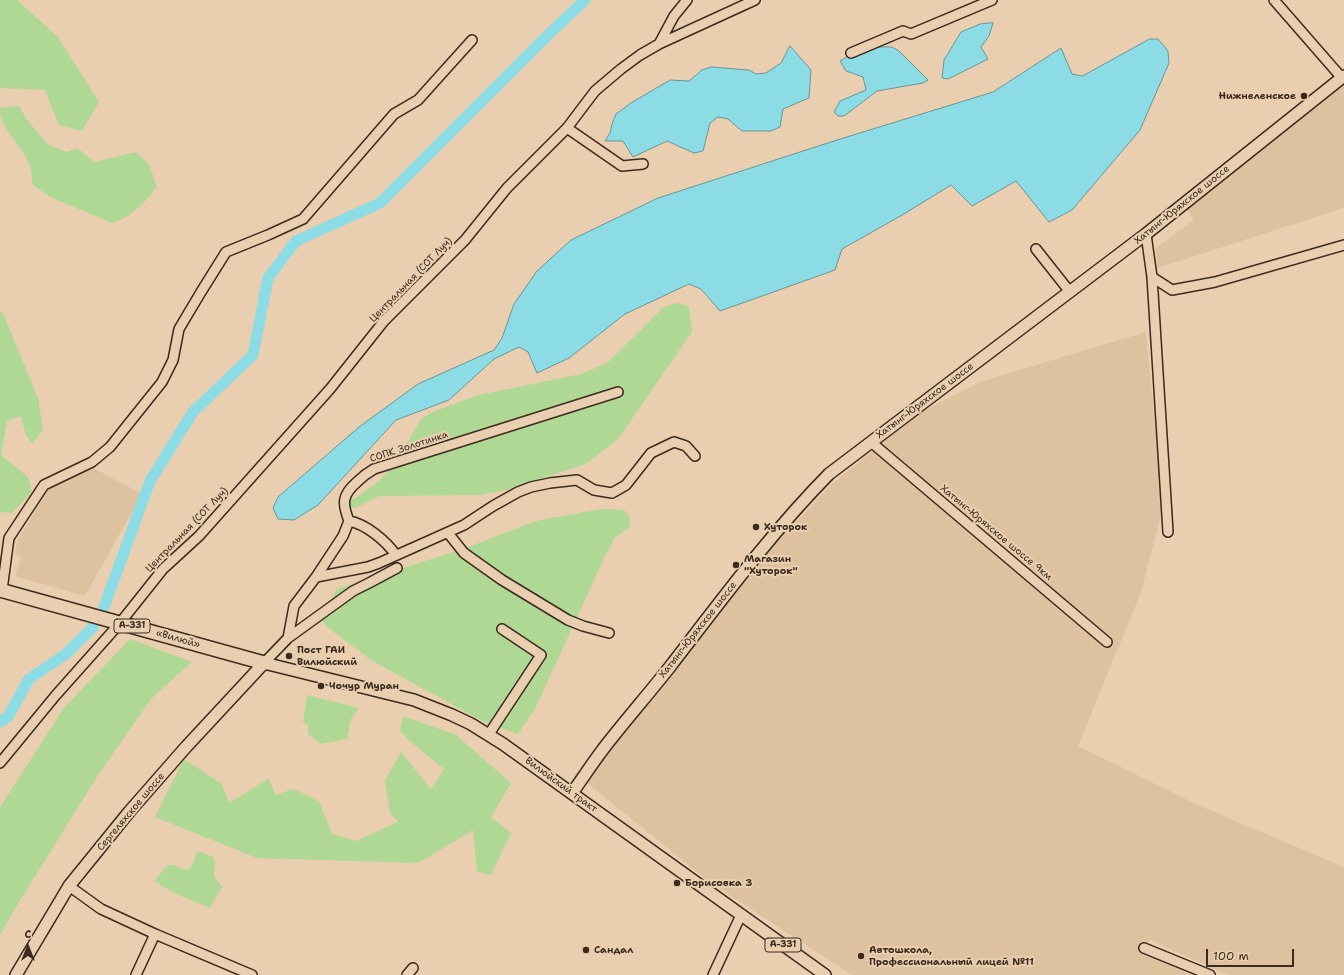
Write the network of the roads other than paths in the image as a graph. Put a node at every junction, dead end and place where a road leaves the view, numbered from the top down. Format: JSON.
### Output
{"nodes":[{"id":1,"x":687,"y":0,"type":"edge"},
{"id":2,"x":755,"y":0,"type":"edge"},
{"id":3,"x":992,"y":0,"type":"edge"},
{"id":4,"x":1274,"y":0,"type":"edge"},
{"id":5,"x":472,"y":40,"type":"dead end"},
{"id":6,"x":659,"y":44,"type":"junction"},
{"id":7,"x":851,"y":53,"type":"dead end"},
{"id":8,"x":1343,"y":77,"type":"edge"},
{"id":9,"x":567,"y":128,"type":"junction"},
{"id":10,"x":643,"y":164,"type":"dead end"},
{"id":11,"x":1146,"y":234,"type":"junction"},
{"id":12,"x":1344,"y":245,"type":"edge"},
{"id":13,"x":1036,"y":248,"type":"dead end"},
{"id":14,"x":1152,"y":278,"type":"junction"},
{"id":15,"x":1070,"y":292,"type":"junction"},
{"id":16,"x":618,"y":392,"type":"dead end"},
{"id":17,"x":871,"y":442,"type":"junction"},
{"id":18,"x":695,"y":456,"type":"dead end"},
{"id":19,"x":349,"y":521,"type":"junction"},
{"id":20,"x":1168,"y":532,"type":"dead end"},
{"id":21,"x":448,"y":533,"type":"junction"},
{"id":22,"x":396,"y":555,"type":"junction"},
{"id":23,"x":397,"y":568,"type":"dead end"},
{"id":24,"x":316,"y":577,"type":"junction"},
{"id":25,"x":1,"y":590,"type":"edge"},
{"id":26,"x":120,"y":623,"type":"junction"},
{"id":27,"x":502,"y":629,"type":"dead end"},
{"id":28,"x":609,"y":633,"type":"dead end"},
{"id":29,"x":288,"y":638,"type":"junction"},
{"id":30,"x":1107,"y":642,"type":"dead end"},
{"id":31,"x":264,"y":663,"type":"junction"},
{"id":32,"x":489,"y":734,"type":"junction"},
{"id":33,"x":0,"y":762,"type":"edge"},
{"id":34,"x":572,"y":793,"type":"junction"},
{"id":35,"x":69,"y":886,"type":"junction"},
{"id":36,"x":741,"y":915,"type":"junction"},
{"id":37,"x":155,"y":934,"type":"junction"},
{"id":38,"x":1144,"y":948,"type":"dead end"},
{"id":39,"x":414,"y":968,"type":"dead end"},
{"id":40,"x":16,"y":975,"type":"edge"},
{"id":41,"x":136,"y":975,"type":"edge"},
{"id":42,"x":252,"y":975,"type":"edge"},
{"id":43,"x":406,"y":975,"type":"edge"},
{"id":44,"x":713,"y":975,"type":"edge"},
{"id":45,"x":825,"y":975,"type":"edge"},
{"id":46,"x":1210,"y":975,"type":"edge"}],
"edges":[{"from":1,"to":6,"type":"street"},
{"from":2,"to":6,"type":"street","name":"Центральная (СОТ Луч)"},
{"from":3,"to":7,"type":"street"},
{"from":4,"to":8,"type":"street"},
{"from":5,"to":25,"type":"street"},
{"from":6,"to":9,"type":"street","name":"Центральная (СОТ Луч)"},
{"from":8,"to":11,"type":"main road","name":"Хатынг-Юряхское шоссе"},
{"from":9,"to":10,"type":"street"},
{"from":9,"to":26,"type":"street","name":"Центральная (СОТ Луч)"},
{"from":11,"to":14,"type":"street"},
{"from":11,"to":15,"type":"main road","name":"Хатынг-Юряхское шоссе"},
{"from":12,"to":14,"type":"street"},
{"from":13,"to":15,"type":"street"},
{"from":14,"to":20,"type":"street"},
{"from":15,"to":17,"type":"main road","name":"Хатынг-Юряхское шоссе"},
{"from":16,"to":19,"type":"street","name":"СОПК Золотинка"},
{"from":17,"to":30,"type":"street","name":"Хатынг-Юряхское шоссе 9км"},
{"from":17,"to":34,"type":"main road","name":"Хатынг-Юряхское шоссе"},
{"from":18,"to":21,"type":"street"},
{"from":19,"to":22,"type":"street"},
{"from":19,"to":24,"type":"street"},
{"from":21,"to":22,"type":"street"},
{"from":21,"to":28,"type":"street"},
{"from":22,"to":24,"type":"street"},
{"from":23,"to":29,"type":"street"},
{"from":24,"to":29,"type":"street"},
{"from":25,"to":26,"type":"highway","name":"«Вилюй»","number":"А-331"},
{"from":26,"to":31,"type":"highway","name":"«Вилюй»","number":"А-331"},
{"from":26,"to":33,"type":"street","name":"Центральная (СОТ Луч)"},
{"from":27,"to":32,"type":"street"},
{"from":29,"to":31,"type":"street"},
{"from":31,"to":32,"type":"main road","name":"Вилюйский тракт","number":"А-331"},
{"from":31,"to":35,"type":"main road","name":"Сергеляхское шоссе"},
{"from":32,"to":34,"type":"main road","name":"Вилюйский тракт","number":"А-331"},
{"from":34,"to":36,"type":"main road","name":"Вилюйский тракт","number":"А-331"},
{"from":35,"to":37,"type":"street"},
{"from":35,"to":40,"type":"main road","name":"Сергеляхское шоссе"},
{"from":36,"to":44,"type":"street"},
{"from":36,"to":45,"type":"main road","name":"Вилюйский тракт","number":"А-331"},
{"from":37,"to":41,"type":"street"},
{"from":37,"to":42,"type":"street"},
{"from":38,"to":46,"type":"street"},
{"from":39,"to":43,"type":"street"}]}
